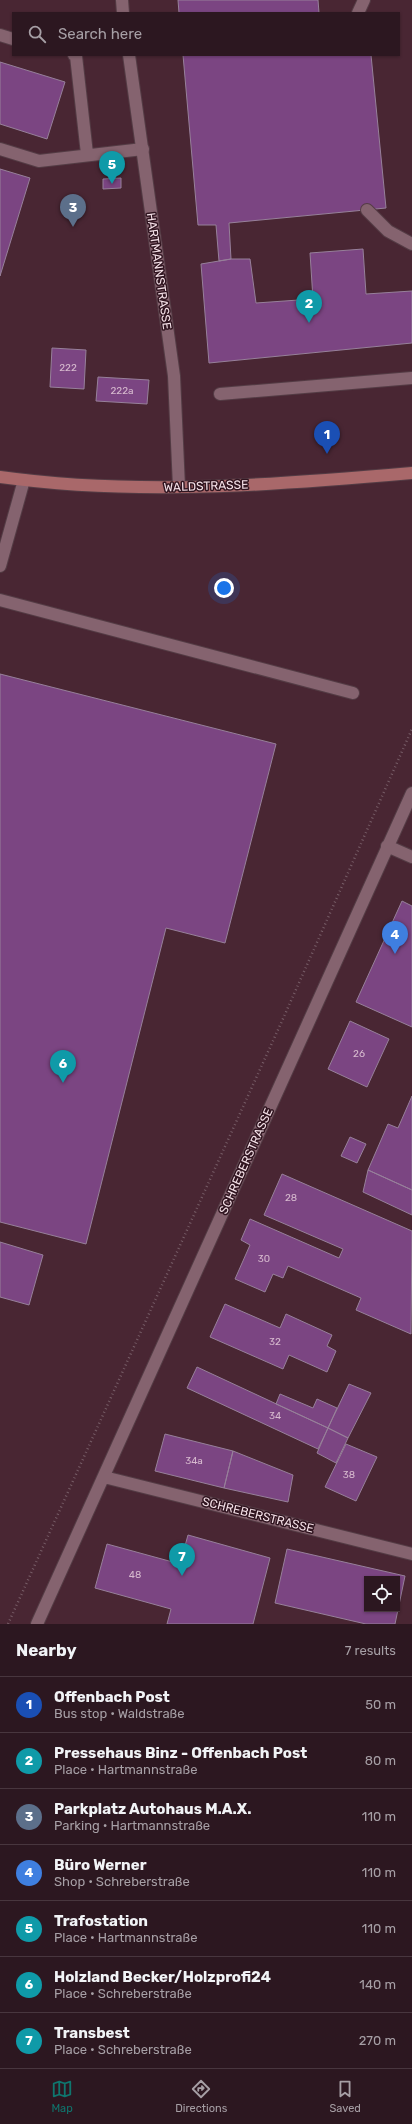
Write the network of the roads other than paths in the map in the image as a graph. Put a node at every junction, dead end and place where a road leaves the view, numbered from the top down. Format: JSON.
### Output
{"nodes":[{"id":1,"x":122,"y":0,"type":"edge"},
{"id":2,"x":364,"y":0,"type":"edge"},
{"id":3,"x":123,"y":12,"type":"edge"},
{"id":4,"x":358,"y":12,"type":"edge"},
{"id":5,"x":0,"y":35,"type":"edge"},
{"id":6,"x":12,"y":39,"type":"edge"},
{"id":7,"x":76,"y":56,"type":"edge"},
{"id":8,"x":129,"y":56,"type":"edge"},
{"id":9,"x":0,"y":149,"type":"edge"},
{"id":10,"x":142,"y":149,"type":"junction"},
{"id":11,"x":87,"y":154,"type":"junction"},
{"id":12,"x":367,"y":210,"type":"dead end"},
{"id":13,"x":412,"y":244,"type":"edge"},
{"id":14,"x":412,"y":378,"type":"edge"},
{"id":15,"x":220,"y":394,"type":"dead end"},
{"id":16,"x":412,"y":473,"type":"edge"},
{"id":17,"x":0,"y":477,"type":"edge"},
{"id":18,"x":24,"y":480,"type":"junction"},
{"id":19,"x":178,"y":487,"type":"junction"},
{"id":20,"x":0,"y":566,"type":"edge"},
{"id":21,"x":0,"y":600,"type":"edge"},
{"id":22,"x":353,"y":693,"type":"dead end"},
{"id":23,"x":412,"y":792,"type":"edge"},
{"id":24,"x":387,"y":846,"type":"junction"},
{"id":25,"x":412,"y":857,"type":"edge"},
{"id":26,"x":104,"y":1477,"type":"junction"},
{"id":27,"x":412,"y":1554,"type":"edge"},
{"id":28,"x":38,"y":1624,"type":"edge"}],
"edges":[{"from":1,"to":3,"type":"street"},
{"from":2,"to":4,"type":"street"},
{"from":5,"to":6,"type":"street"},
{"from":7,"to":11,"type":"street"},
{"from":8,"to":10,"type":"street","name":"HARTMANNSTRASSE"},
{"from":9,"to":11,"type":"street"},
{"from":10,"to":11,"type":"street"},
{"from":10,"to":19,"type":"street","name":"HARTMANNSTRASSE"},
{"from":12,"to":13,"type":"street"},
{"from":14,"to":15,"type":"street"},
{"from":16,"to":19,"type":"main road","name":"WALDSTRASSE"},
{"from":17,"to":18,"type":"main road","name":"WALDSTRASSE"},
{"from":18,"to":19,"type":"main road","name":"WALDSTRASSE"},
{"from":18,"to":20,"type":"street"},
{"from":21,"to":22,"type":"street"},
{"from":23,"to":24,"type":"street","name":"SCHREBERSTRASSE"},
{"from":24,"to":25,"type":"street"},
{"from":24,"to":26,"type":"street","name":"SCHREBERSTRASSE"},
{"from":26,"to":27,"type":"street","name":"SCHREBERSTRASSE"},
{"from":26,"to":28,"type":"street","name":"SCHREBERSTRASSE"}]}
